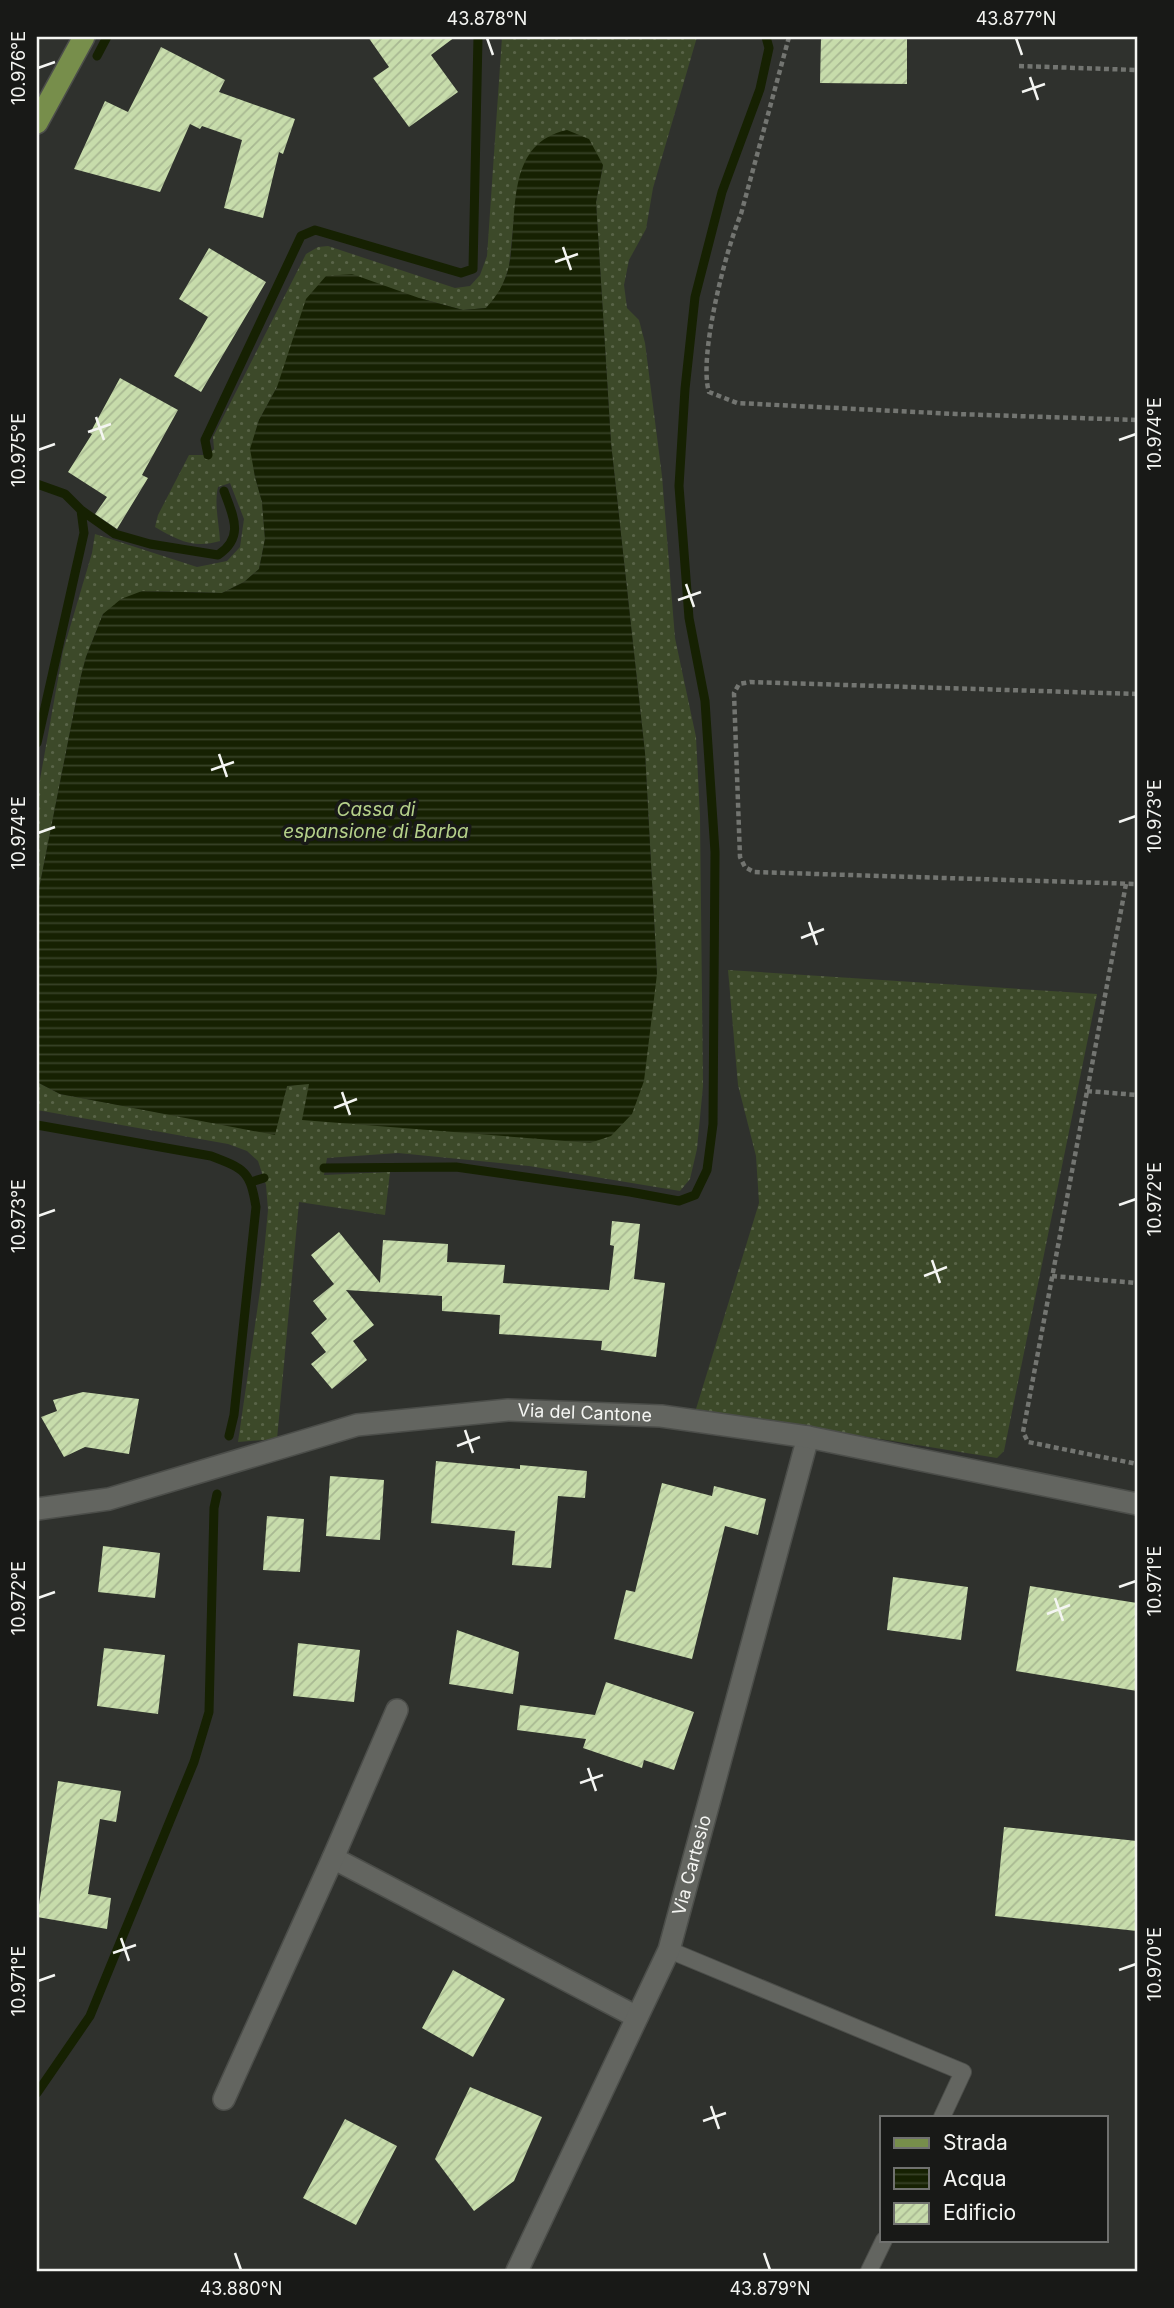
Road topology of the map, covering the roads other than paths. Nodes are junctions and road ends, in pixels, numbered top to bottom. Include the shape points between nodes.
1 (84, 37) edge
2 (37, 123) edge
3 (808, 1437) junction
4 (1137, 1504) edge
5 (37, 1509) edge
6 (397, 1710) dead end
7 (333, 1858) junction
8 (668, 1950) junction
9 (637, 2017) junction
10 (224, 2099) dead end
11 (942, 2116) edge
12 (883, 2242) edge
13 (517, 2271) edge
14 (869, 2271) edge

1 - 2 main road
3 - 4 street, Via del Cantone
3 - 5 street, Via del Cantone via 661,1416 508,1410 357,1425 109,1499
3 - 8 street, Via Cartesio
6 - 7 street
7 - 9 street
7 - 10 street
8 - 9 street, Via Cartesio
8 - 11 lane via 963,2072
9 - 13 street, Via Cartesio
12 - 14 lane

